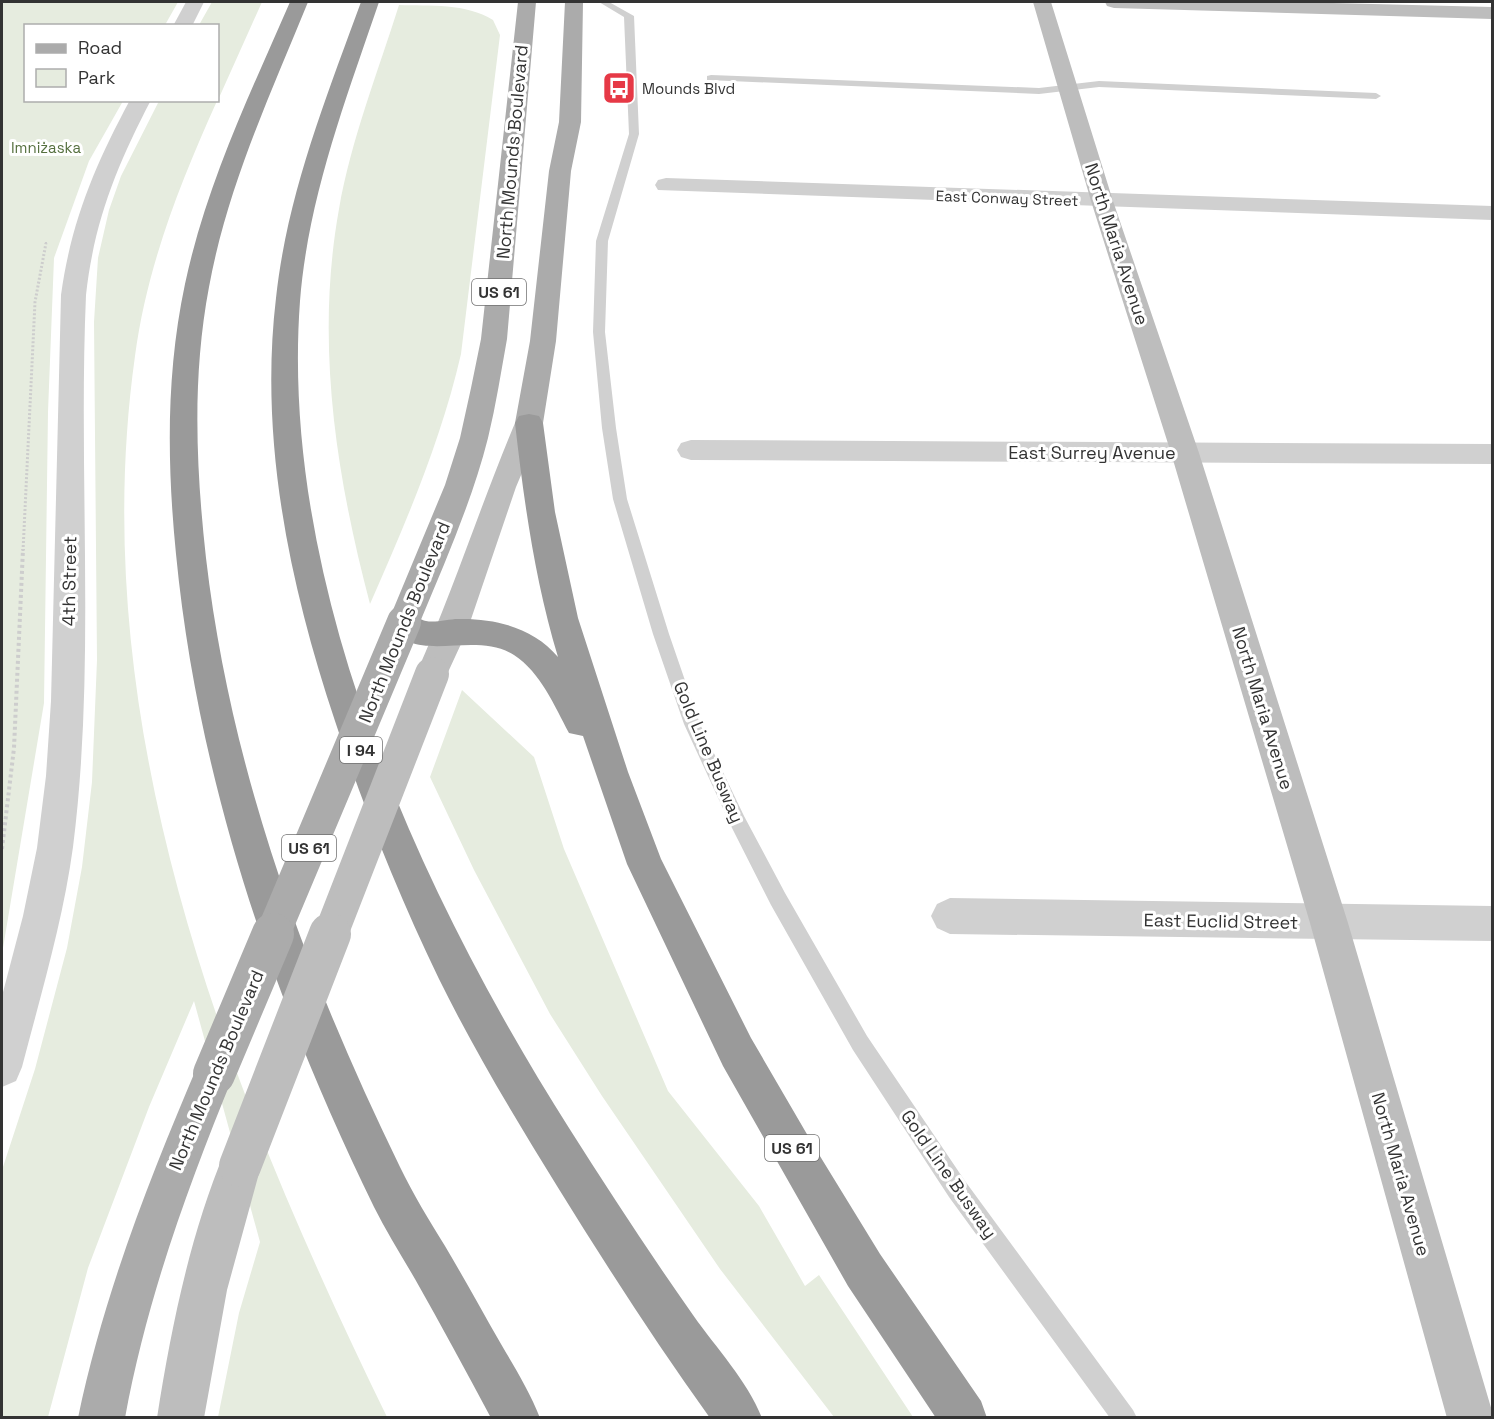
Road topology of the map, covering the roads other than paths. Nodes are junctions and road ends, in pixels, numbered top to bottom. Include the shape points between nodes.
1 (195, 2) edge
2 (299, 2) edge
3 (370, 2) edge
4 (527, 2) edge
5 (574, 2) edge
6 (603, 2) edge
7 (1042, 2) edge
8 (1114, 2) edge
9 (1241, 3) edge
10 (1492, 13) edge
11 (183, 24) edge
12 (711, 78) dead end
13 (1070, 87) junction
14 (1376, 96) dead end
15 (140, 102) edge
16 (666, 185) dead end
17 (1102, 201) junction
18 (1492, 213) edge
19 (529, 423) junction
20 (691, 450) dead end
21 (1185, 453) junction
22 (1492, 454) edge
23 (404, 622) junction
24 (451, 631) junction
25 (611, 772) junction
26 (950, 916) dead end
27 (1329, 923) junction
28 (1492, 924) edge
29 (2, 1067) edge
30 (101, 1418) edge
31 (180, 1418) edge
32 (517, 1418) edge
33 (739, 1418) edge
34 (964, 1418) edge
35 (1125, 1418) edge
36 (1471, 1418) edge

1 - 11 street
2 - 32 highway via 237,146 214,212 196,287 186,370 183,465 192,584 213,707 251,847 298,987 388,1189
3 - 33 highway, I 94 via 304,200 288,299 286,425 300,530 316,603 366,763 406,865 463,987 531,1107 621,1249
4 - 23 main road, North Mounds Boulevard / US 61 via 486,388 454,499
5 - 19 main road, US 61 via 570,122 560,171 543,341
6 - 35 lane, Gold Line Busway via 629,16 634,134 602,241 599,332 609,428 620,499 692,724 778,899 860,1043 957,1189
7 - 13 street, North Maria Avenue
8 - 9 street
9 - 10 street
12 - 13 lane via 1039,91
13 - 14 lane via 1099,84
13 - 17 street, North Maria Avenue
15 - 29 street, 4th Street via 99,184 87,217 75,276 63,777 46,894
16 - 17 street, East Conway Street
17 - 18 street, East Conway Street
17 - 21 street, North Maria Avenue
19 - 24 street
19 - 25 highway, US 61 via 540,512 562,618
20 - 21 street, East Surrey Avenue
21 - 22 street, East Surrey Avenue
21 - 27 street, North Maria Avenue
23 - 24 highway via 420,634
23 - 30 main road, North Mounds Boulevard / US 61, bridge via 145,1246
24 - 25 highway via 500,636 537,654
24 - 31 street, bridge via 240,1166 196,1324
25 - 34 highway, US 61 via 645,864 737,1052 864,1270
26 - 27 street, East Euclid Street
27 - 28 street, East Euclid Street
27 - 36 street, North Maria Avenue

